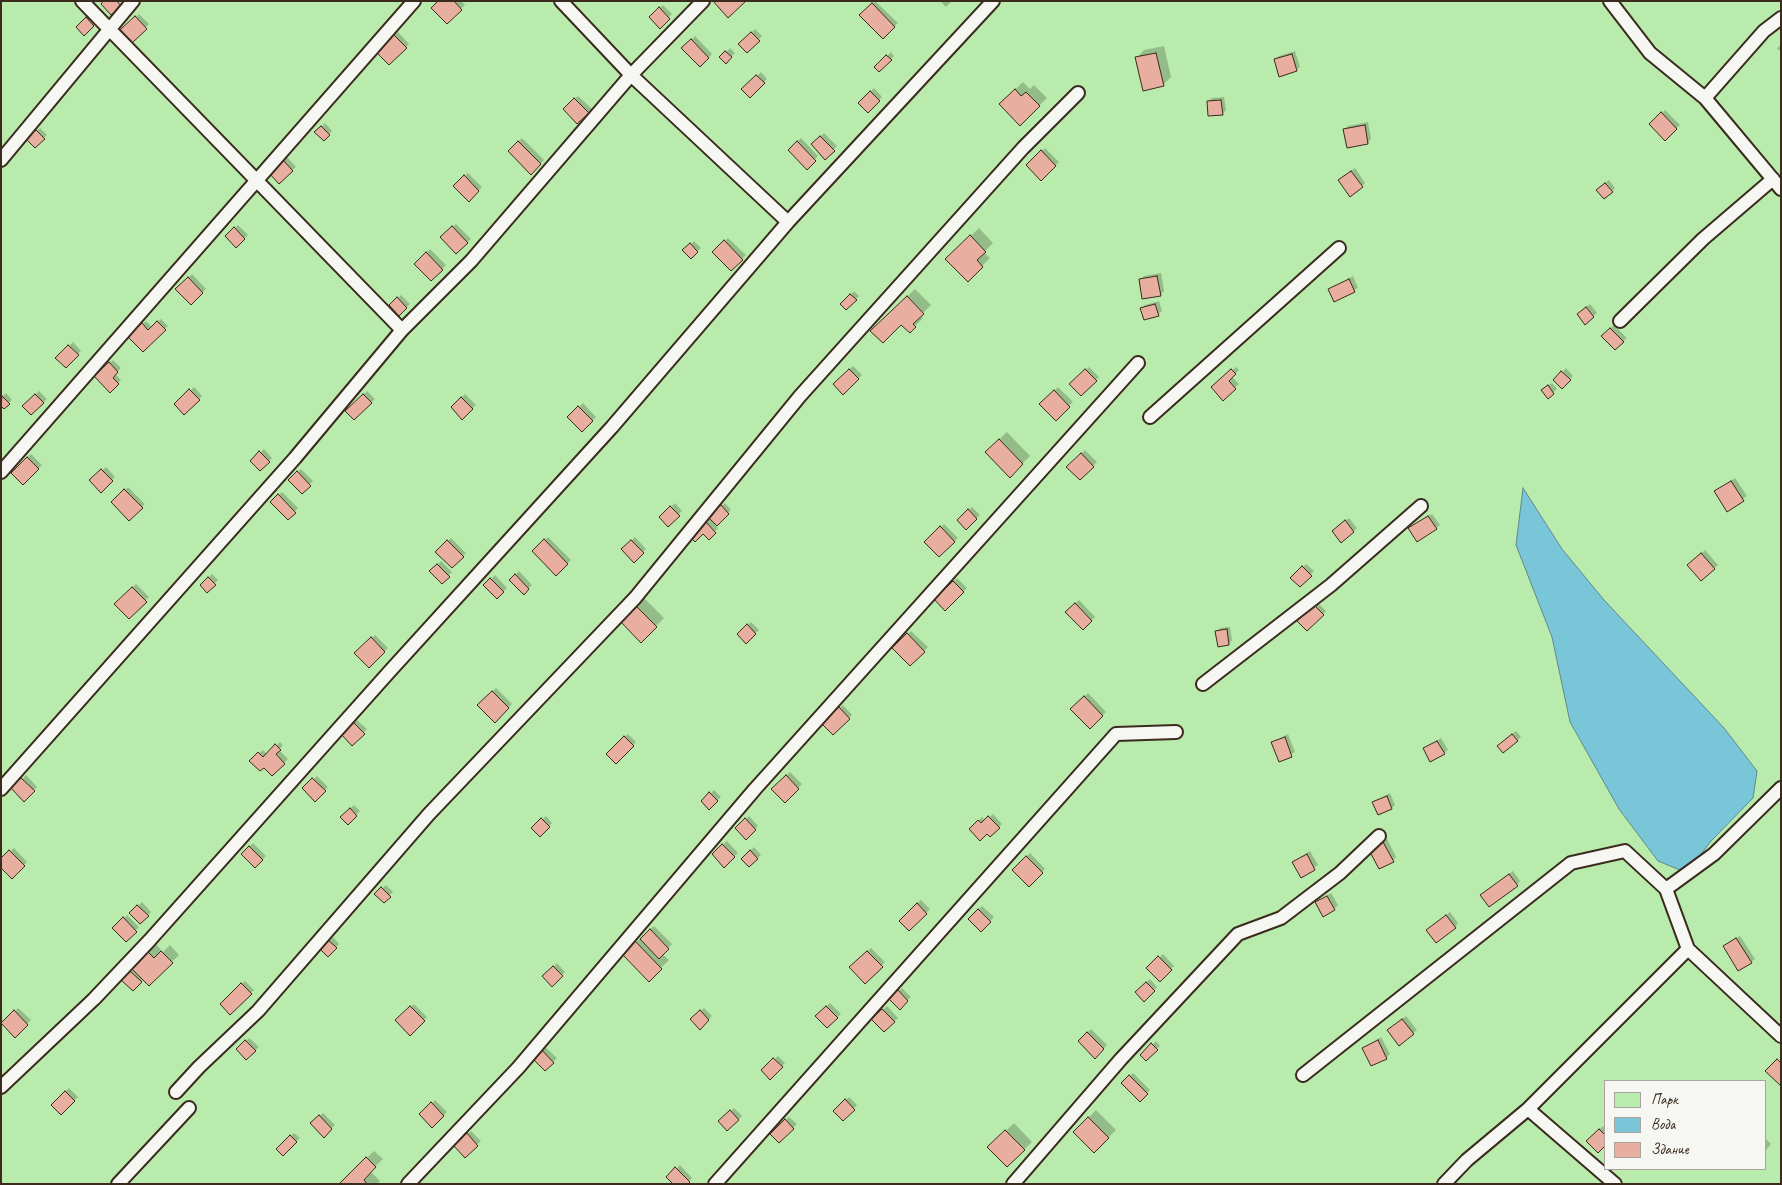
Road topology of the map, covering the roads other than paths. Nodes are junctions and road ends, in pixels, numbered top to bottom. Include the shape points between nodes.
1 (82, 1) edge
2 (133, 1) edge
3 (414, 1) edge
4 (561, 1) edge
5 (703, 1) edge
6 (993, 1) edge
7 (1610, 1) edge
8 (1781, 18) edge
9 (108, 29) junction
10 (631, 75) junction
11 (1078, 93) dead end
12 (1705, 98) junction
13 (1, 160) edge
14 (255, 180) junction
15 (1777, 184) edge
16 (788, 222) junction
17 (1339, 248) dead end
18 (1620, 321) dead end
19 (402, 330) junction
20 (1138, 363) dead end
21 (1150, 417) dead end
22 (1, 472) edge
23 (1421, 506) dead end
24 (1203, 684) dead end
25 (1176, 732) dead end
26 (1781, 788) edge
27 (1, 789) edge
28 (1379, 836) dead end
29 (1666, 889) junction
30 (1688, 949) junction
31 (1781, 1036) edge
32 (1303, 1075) dead end
33 (1, 1087) edge
34 (176, 1092) dead end
35 (189, 1108) dead end
36 (1528, 1109) junction
37 (118, 1184) edge
38 (408, 1184) edge
39 (715, 1184) edge
40 (1013, 1184) edge
41 (1444, 1184) edge
42 (1615, 1184) edge

1 - 9 lane
2 - 9 lane
3 - 14 lane
4 - 10 lane
5 - 10 lane
6 - 16 lane
7 - 12 lane via 1650,53
8 - 12 lane via 1764,32
9 - 13 lane
9 - 14 lane
10 - 16 lane
10 - 19 lane via 471,261
11 - 34 lane via 1023,148 800,396 635,598 430,814 258,1010
12 - 15 lane
14 - 19 lane
14 - 22 lane
15 - 18 lane via 1703,238
16 - 33 lane via 612,427 148,941 94,999
17 - 21 lane
19 - 27 lane via 295,458
20 - 38 lane via 755,789 518,1068
23 - 24 lane via 1331,585
25 - 39 lane via 1116,734
26 - 29 lane via 1714,854
28 - 40 lane via 1340,874 1281,918 1238,934 1121,1059
29 - 30 lane
29 - 32 lane via 1625,851 1571,863
30 - 31 lane
30 - 36 lane
35 - 37 lane
36 - 41 lane via 1466,1160
36 - 42 lane

